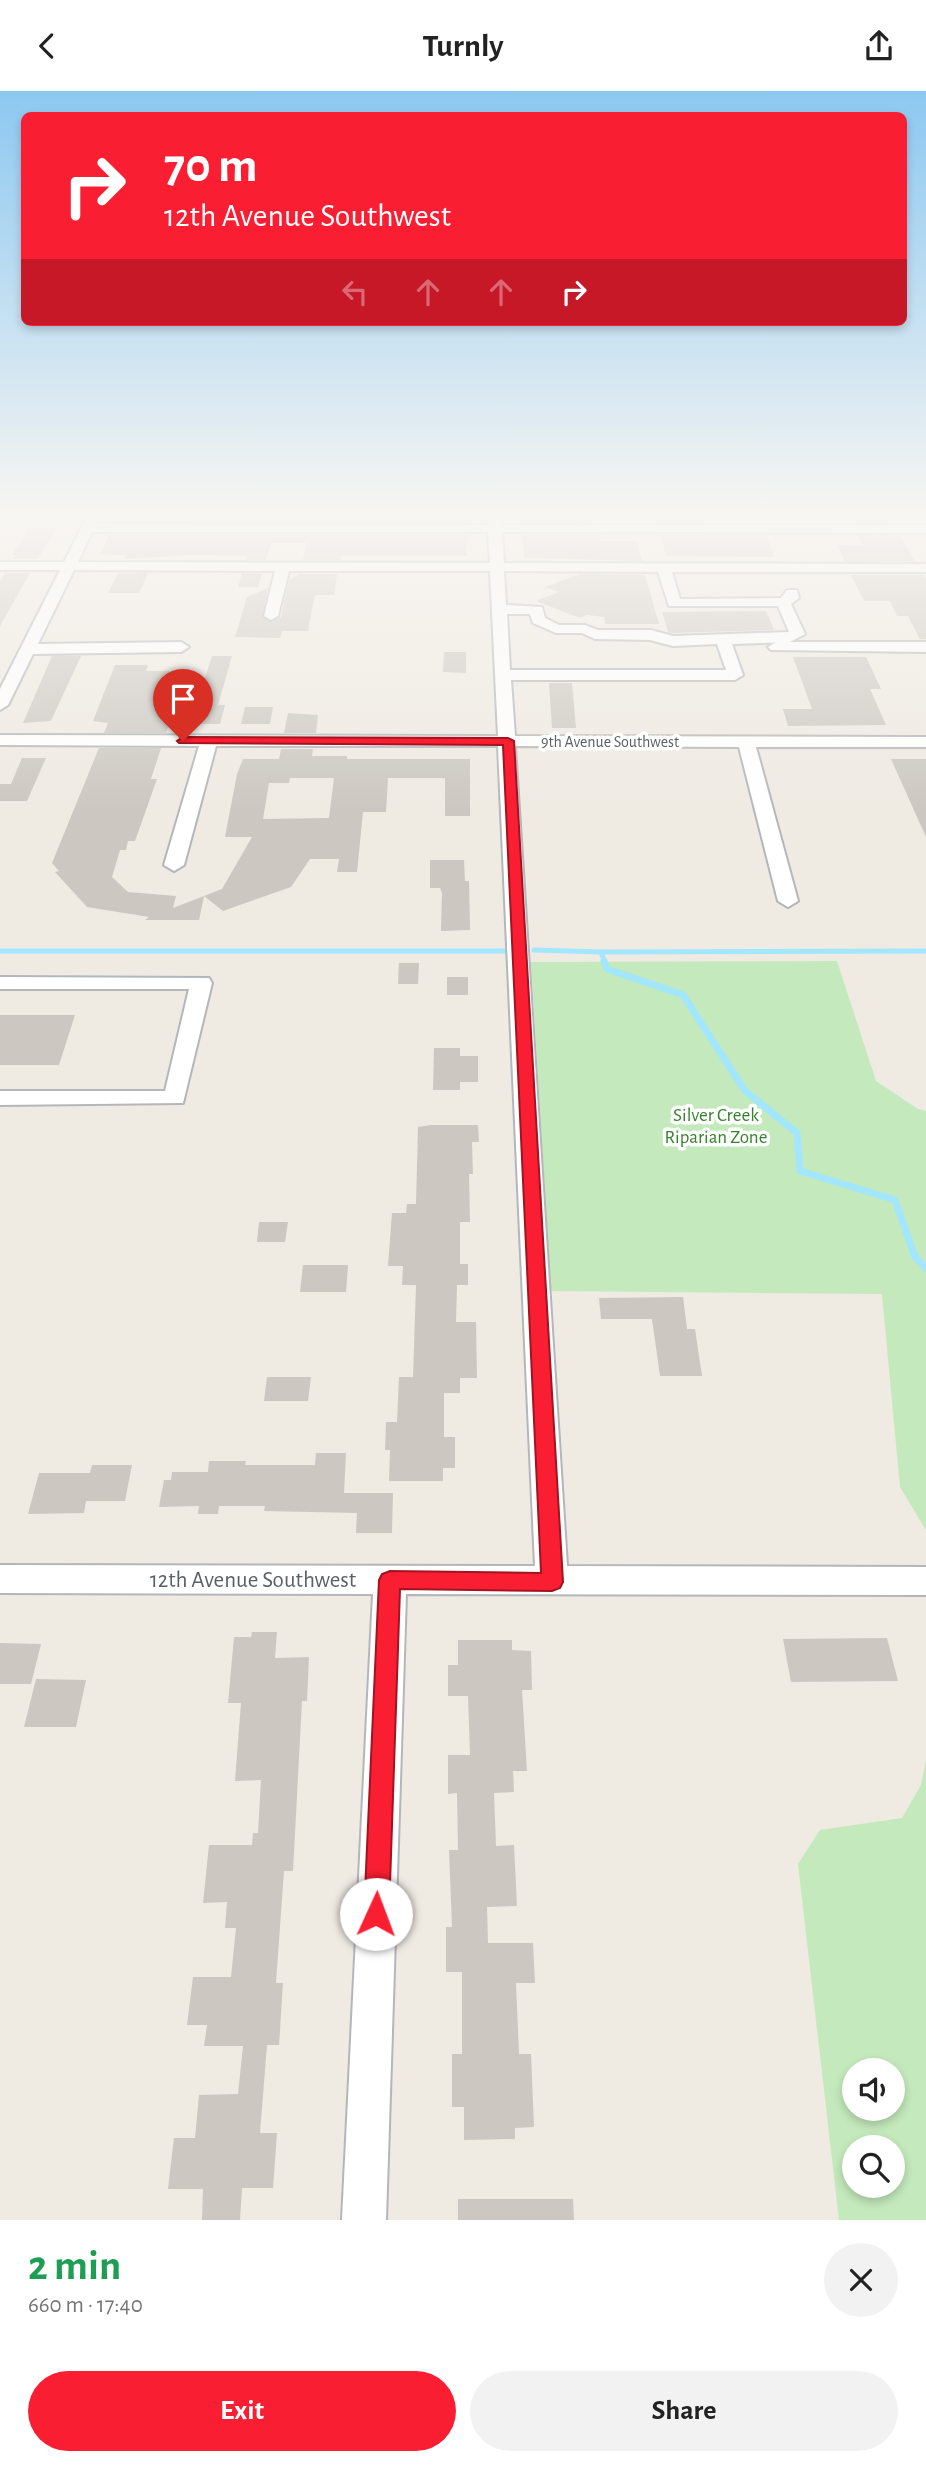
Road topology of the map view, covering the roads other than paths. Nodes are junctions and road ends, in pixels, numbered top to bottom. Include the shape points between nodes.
1 (46, 612) edge
2 (272, 612) edge
3 (500, 612) edge
4 (537, 612) edge
5 (788, 612) edge
6 (271, 616) dead end
7 (724, 641) junction
8 (181, 647) dead end
9 (766, 647) dead end
10 (926, 647) edge
11 (27, 649) junction
12 (504, 674) junction
13 (0, 705) edge
14 (0, 740) edge
15 (209, 741) junction
16 (508, 741) junction
17 (746, 742) junction
18 (926, 742) edge
19 (174, 865) dead end
20 (788, 901) dead end
21 (0, 983) edge
22 (0, 1098) edge
23 (0, 1579) edge
24 (390, 1580) junction
25 (926, 1581) edge
26 (552, 1582) junction
27 (364, 2220) edge

1 - 11 street
2 - 6 street
3 - 12 street
4 - 7 street via 538,621 556,629 651,635 673,641
5 - 7 street via 797,634
7 - 12 street via 735,675
8 - 11 street
9 - 10 street
11 - 13 street
12 - 16 street
14 - 15 street, 9th Avenue Southwest
15 - 16 street, 9th Avenue Southwest
15 - 19 street
16 - 17 street, 9th Avenue Southwest
16 - 26 street
17 - 18 street, 9th Avenue Southwest
17 - 20 street
21 - 22 street via 201,983 175,1098
23 - 24 street, 12th Avenue Southwest
24 - 26 street, 12th Avenue Southwest
24 - 27 street
25 - 26 street, 12th Avenue Southwest

